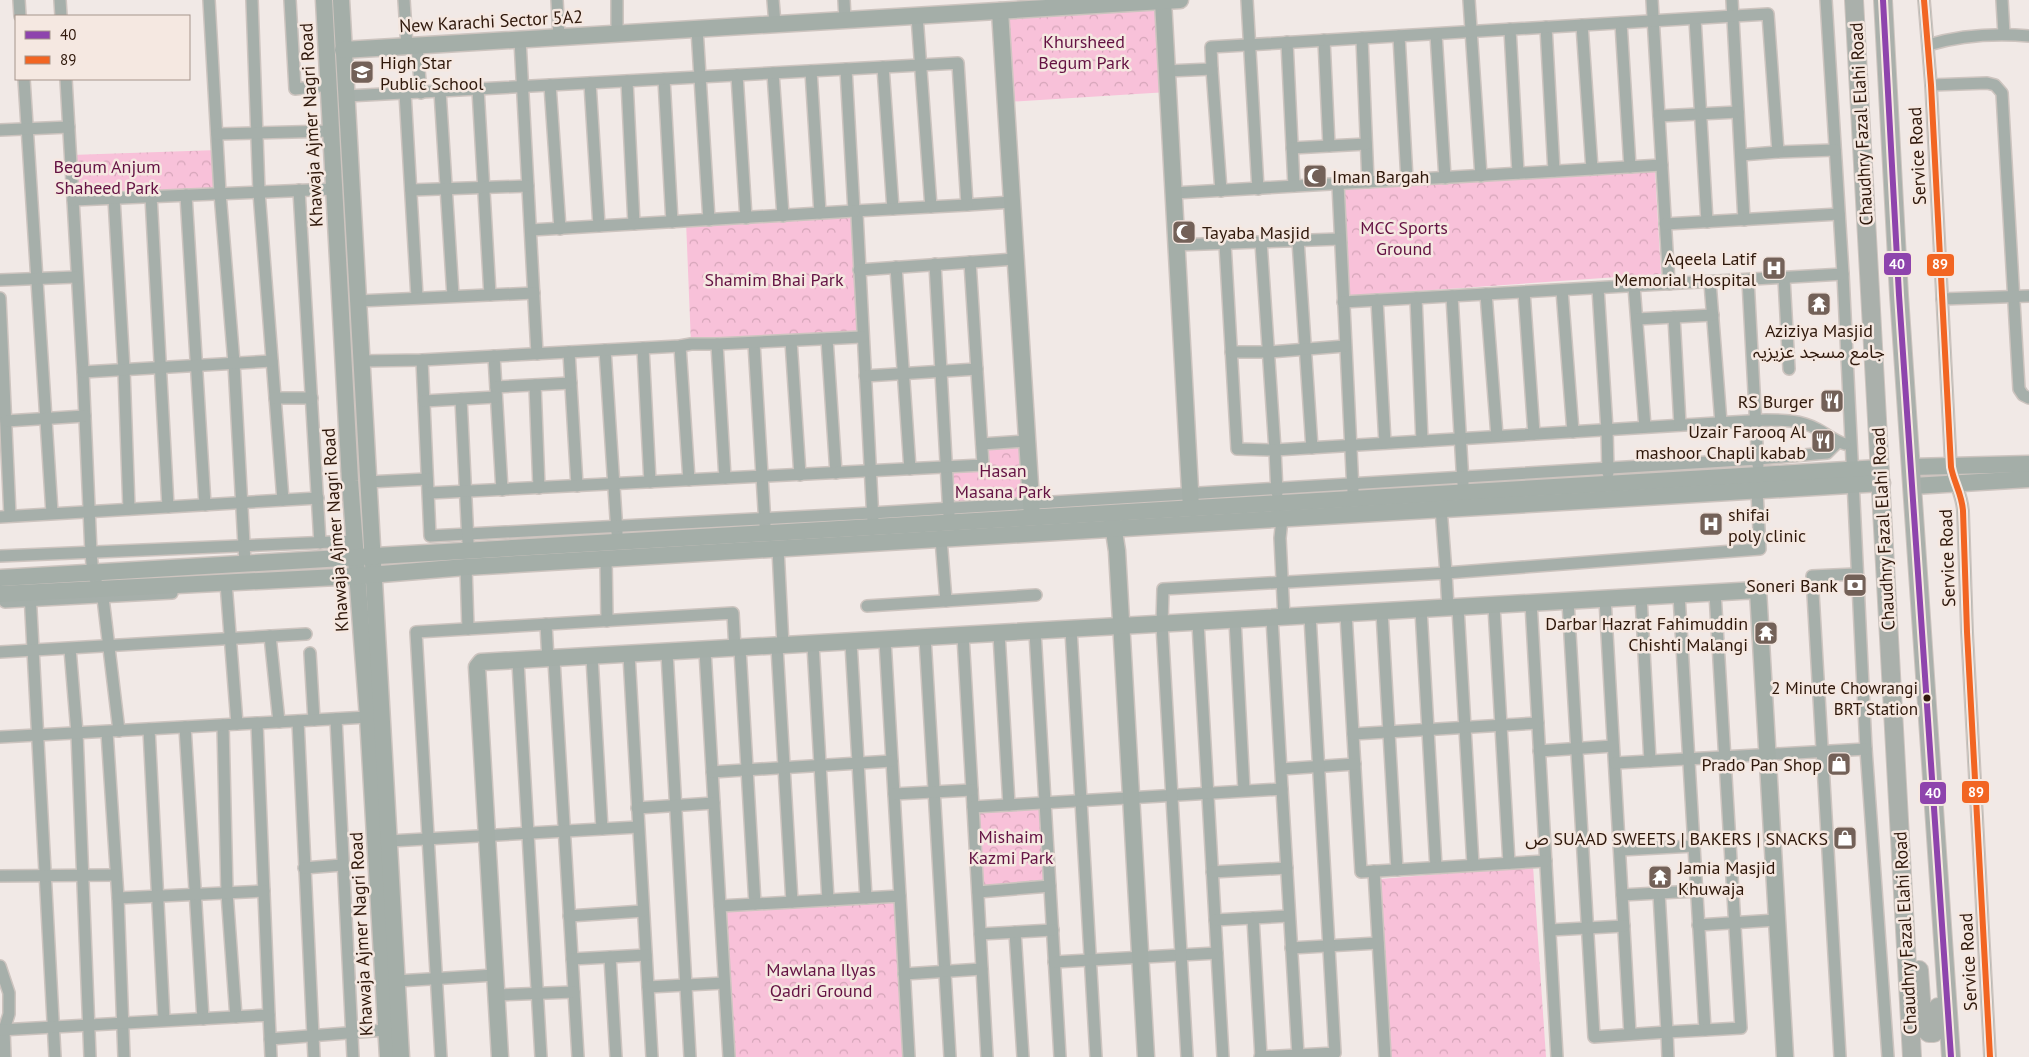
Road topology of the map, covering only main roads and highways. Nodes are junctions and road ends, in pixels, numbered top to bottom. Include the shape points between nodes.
1 (324, 0) edge
2 (340, 0) edge
3 (1180, 0) edge
4 (1854, 0) edge
5 (1883, 0) edge
6 (1136, 1) edge
7 (1163, 1) junction
8 (1081, 2) edge
9 (1031, 4) edge
10 (1000, 11) junction
11 (343, 50) junction
12 (350, 150) junction
13 (332, 151) junction
14 (1870, 293) junction
15 (1900, 295) junction
16 (2029, 464) edge
17 (1912, 467) junction
18 (1758, 475) junction
19 (1881, 475) junction
20 (1952, 475) junction
21 (2029, 478) edge
22 (1913, 486) junction
23 (1190, 501) junction
24 (1278, 503) junction
25 (1031, 510) junction
26 (1113, 520) junction
27 (361, 551) junction
28 (0, 578) edge
29 (363, 578) junction
30 (0, 594) edge
31 (1121, 627) junction
32 (1898, 811) junction
33 (1936, 822) junction
34 (388, 1057) edge
35 (401, 1057) edge
36 (500, 1057) edge
37 (1146, 1057) edge
38 (1785, 1057) edge
39 (1912, 1057) edge
40 (1951, 1057) edge

1 - 13 main road, Khawaja Ajmer Nagri Road
2 - 11 main road, Khawaja Ajmer Nagri Road
3 - 7 main road, New Karachi Sector 5A2
4 - 14 main road, Chaudhry Fazal Elahi Road
5 - 15 main road, Chaudhry Fazal Elahi Road
6 - 7 main road, New Karachi Sector 5A2
6 - 8 main road, New Karachi Sector 5A2
7 - 23 main road
8 - 9 main road, New Karachi Sector 5A2
9 - 10 main road, New Karachi Sector 5A2
10 - 11 main road, New Karachi Sector 5A2
10 - 25 main road
11 - 12 main road, Khawaja Ajmer Nagri Road
12 - 13 main road
12 - 27 main road, Khawaja Ajmer Nagri Road via 368,482
13 - 27 main road, Khawaja Ajmer Nagri Road via 350,481
14 - 15 main road via 1876,260 1870,153 1879,146 1886,156 1892,261
14 - 19 main road, Chaudhry Fazal Elahi Road
15 - 17 main road, Chaudhry Fazal Elahi Road
16 - 20 main road
17 - 20 main road
17 - 22 main road, Chaudhry Fazal Elahi Road
18 - 19 main road
18 - 24 main road via 1608,476 1353,490
18 - 24 main road via 1441,508
19 - 32 main road, Chaudhry Fazal Elahi Road
20 - 21 main road
20 - 22 main road
22 - 33 main road, Chaudhry Fazal Elahi Road
23 - 24 main road
23 - 26 main road
24 - 26 main road
25 - 26 main road
25 - 27 main road
26 - 29 main road via 941,538 466,567
26 - 31 main road
27 - 28 main road via 245,563
27 - 29 main road, Khawaja Ajmer Nagri Road
29 - 30 main road via 101,594 30,597
29 - 34 main road, Khawaja Ajmer Nagri Road
29 - 35 main road, Khawaja Ajmer Nagri Road via 390,841
31 - 36 main road via 481,662 477,667
31 - 37 main road
31 - 38 main road via 1758,590
32 - 33 main road via 1912,870 1923,1028 1932,1033 1939,1026 1931,862
32 - 39 main road, Chaudhry Fazal Elahi Road
33 - 40 main road, Chaudhry Fazal Elahi Road

